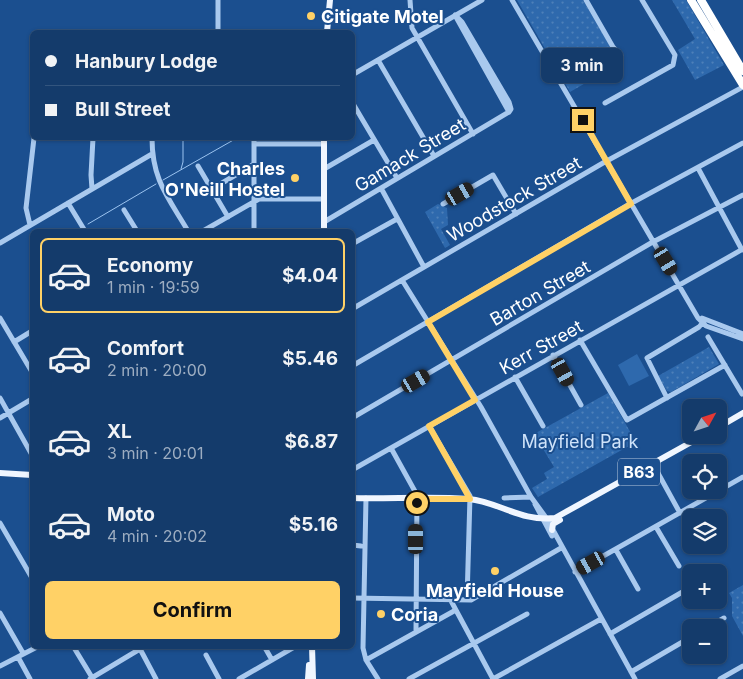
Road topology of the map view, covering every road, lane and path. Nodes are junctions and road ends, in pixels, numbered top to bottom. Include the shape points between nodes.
1 (218, 0) edge
2 (330, 0) edge
3 (410, 0) edge
4 (482, 0) edge
5 (512, 0) edge
6 (586, 0) edge
7 (642, 0) edge
8 (691, 0) edge
9 (701, 0) edge
10 (455, 15) junction
11 (218, 30) edge
12 (327, 30) edge
13 (418, 37) junction
14 (621, 56) dead end
15 (378, 60) junction
16 (743, 72) edge
17 (355, 73) edge
18 (743, 86) edge
19 (605, 103) dead end
20 (355, 107) edge
21 (473, 134) junction
22 (34, 140) edge
23 (93, 140) edge
24 (152, 140) edge
25 (254, 140) edge
26 (374, 140) junction
27 (324, 141) edge
28 (743, 143) edge
29 (254, 144) junction
30 (152, 154) junction
31 (434, 156) junction
32 (606, 162) junction
33 (254, 164) junction
34 (198, 166) dead end
35 (698, 168) junction
36 (324, 169) junction
37 (397, 178) junction
38 (381, 188) junction
39 (92, 189) junction
40 (212, 189) junction
41 (743, 195) edge
42 (324, 199) junction
43 (254, 201) junction
44 (68, 203) junction
45 (443, 204) dead end
46 (631, 204) junction
47 (719, 208) junction
48 (124, 210) dead end
49 (516, 214) junction
50 (228, 217) junction
51 (397, 218) junction
52 (324, 222) junction
53 (30, 225) junction
54 (84, 229) edge
55 (136, 229) edge
56 (187, 229) edge
57 (207, 229) edge
58 (254, 229) edge
59 (324, 229) edge
60 (355, 242) edge
61 (655, 242) junction
62 (0, 243) edge
63 (743, 249) edge
64 (424, 267) junction
65 (402, 280) junction
66 (680, 285) junction
67 (355, 307) edge
68 (0, 318) edge
69 (428, 322) junction
70 (703, 322) junction
71 (30, 332) edge
72 (743, 334) edge
73 (708, 337) dead end
74 (743, 339) edge
75 (580, 340) junction
76 (14, 342) junction
77 (553, 355) junction
78 (450, 361) junction
79 (355, 364) edge
80 (725, 365) junction
81 (30, 369) edge
82 (515, 377) junction
83 (742, 394) edge
84 (0, 398) edge
85 (667, 398) junction
86 (30, 400) edge
87 (475, 400) junction
88 (582, 405) dead end
89 (9, 413) junction
90 (743, 413) edge
91 (355, 416) edge
92 (0, 418) edge
93 (728, 422) edge
94 (429, 426) junction
95 (542, 426) dead end
96 (688, 444) edge
97 (391, 448) junction
98 (30, 451) edge
99 (653, 464) junction
100 (355, 468) edge
101 (0, 473) edge
102 (30, 475) edge
103 (743, 478) edge
104 (531, 497) junction
105 (355, 498) edge
106 (366, 498) junction
107 (504, 498) dead end
108 (417, 499) junction
109 (470, 499) junction
110 (573, 510) junction
111 (680, 513) junction
112 (543, 517) junction
113 (0, 523) edge
114 (656, 527) junction
115 (552, 530) junction
116 (355, 545) edge
117 (360, 546) dead end
118 (561, 548) junction
119 (616, 550) junction
120 (678, 566) dead end
121 (575, 572) junction
122 (30, 575) edge
123 (638, 589) dead end
124 (682, 592) edge
125 (355, 598) edge
126 (365, 598) junction
127 (416, 599) junction
128 (450, 599) junction
129 (467, 600) junction
130 (454, 611) junction
131 (0, 613) edge
132 (527, 614) dead end
133 (601, 619) junction
134 (416, 631) junction
135 (610, 634) junction
136 (682, 642) edge
137 (473, 644) junction
138 (33, 649) edge
139 (75, 649) edge
140 (138, 649) edge
141 (142, 649) edge
142 (266, 649) edge
143 (291, 649) edge
144 (311, 649) edge
145 (311, 649) edge
146 (20, 655) junction
147 (206, 655) dead end
148 (272, 660) junction
149 (366, 660) junction
150 (0, 666) edge
151 (743, 666) edge
152 (631, 672) junction
153 (30, 679) edge
154 (92, 679) edge
155 (156, 679) edge
156 (219, 679) edge
157 (239, 679) edge
158 (308, 679) edge
159 (313, 679) edge
160 (378, 679) edge
161 (409, 679) edge
162 (493, 679) edge
163 (635, 679) edge
164 (720, 679) edge

1 - 11 street
2 - 12 main road
3 - 13 street via 411,23
4 - 10 street
5 - 32 street
6 - 14 street
7 - 19 street via 676,60 673,65
8 - 18 highway
9 - 16 highway
10 - 13 street
10 - 21 street, Gamack Street via 509,112
13 - 15 street
13 - 21 street
15 - 17 street
15 - 31 street
18 - 32 street, Woodstock Street
20 - 26 street
21 - 31 street, Gamack Street
22 - 53 street via 26,208
23 - 39 street
24 - 30 street
25 - 29 street
26 - 36 street
26 - 37 street
27 - 29 street
27 - 36 main road
28 - 35 street
29 - 33 street
30 - 39 street
30 - 56 street via 156,177
31 - 37 street, Gamack Street
32 - 46 street
32 - 49 street, Woodstock Street
33 - 40 street
33 - 43 street
34 - 40 street
35 - 46 street
35 - 47 street
36 - 42 main road
37 - 38 street, Gamack Street
38 - 51 street
38 - 52 street, Gamack Street
39 - 44 street
40 - 50 street
41 - 47 street, Barton Street
42 - 43 street
42 - 52 main road
43 - 50 street
43 - 58 street
44 - 53 street
44 - 54 street
45 - 49 street via 493,175
46 - 61 street
46 - 69 street
47 - 61 street, Barton Street
47 - 63 street
48 - 55 street
49 - 64 street, Woodstock Street
50 - 57 street
51 - 60 street
51 - 64 street
52 - 59 main road
53 - 62 street
61 - 66 street
61 - 78 street, Barton Street
63 - 66 street, Kerr Street
64 - 65 street, Woodstock Street
65 - 67 street, Woodstock Street
65 - 69 street
66 - 70 street
66 - 75 street, Kerr Street
68 - 76 street
69 - 78 street
69 - 79 street
70 - 72 street
70 - 74 street
70 - 85 street via 648,356 647,362
71 - 76 street
73 - 80 street
75 - 77 street, Kerr Street
75 - 85 street via 627,420
76 - 81 street
77 - 82 street, Kerr Street
77 - 88 street
78 - 87 street
78 - 91 street, Barton Street
80 - 83 street
80 - 85 street
82 - 87 street, Kerr Street
82 - 95 street
84 - 89 street
86 - 89 street
87 - 94 street, Kerr Street
87 - 104 street
89 - 92 street
89 - 98 street
90 - 93 main road
94 - 97 street, Kerr Street
94 - 109 street
96 - 99 main road, B63
97 - 100 street, Kerr Street
97 - 108 street via 416,491
99 - 110 main road, B63
99 - 111 street
101 - 102 main road
103 - 111 street
104 - 107 street
104 - 112 street
105 - 106 main road, B63
106 - 108 main road, B63
106 - 126 street
108 - 109 main road, B63
108 - 127 street
109 - 112 main road, B63 via 515,514
109 - 129 street
110 - 112 main road, B63 via 555,518
110 - 115 main road, B63 via 553,524
111 - 114 street
112 - 115 street
112 - 118 street
113 - 122 street
114 - 119 street
114 - 120 street
115 - 118 street
116 - 117 street
118 - 121 street
118 - 129 street via 474,599
119 - 121 street
119 - 123 street
121 - 133 street
124 - 135 street
125 - 126 street
126 - 127 street
126 - 149 street via 363,648
127 - 128 street
127 - 134 street
128 - 129 street
128 - 130 street
130 - 134 street
130 - 137 street
131 - 146 street
132 - 137 street
133 - 135 street
133 - 162 street
134 - 149 street
135 - 152 street
136 - 152 street
137 - 161 street
137 - 162 street
138 - 146 street
139 - 154 street
140 - 154 street
141 - 155 street
142 - 148 street
143 - 148 street
144 - 158 main road
145 - 159 main road
146 - 150 street
146 - 153 street
147 - 156 street
148 - 157 street
149 - 160 street
151 - 164 street
152 - 163 street

